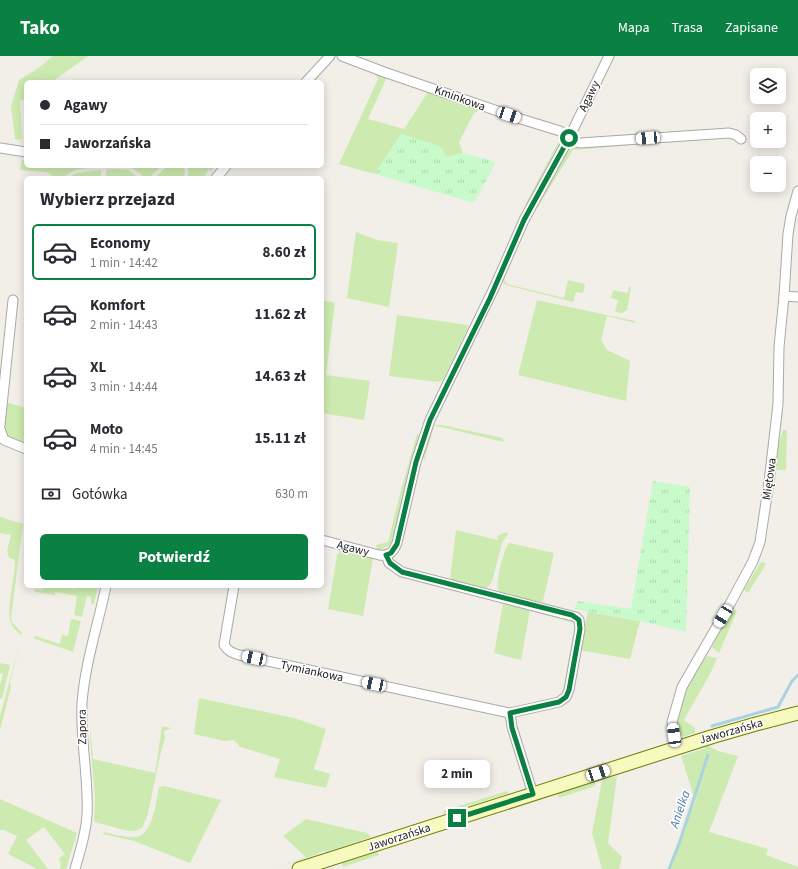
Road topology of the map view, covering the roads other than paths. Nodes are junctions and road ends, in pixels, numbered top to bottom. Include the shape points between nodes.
1 (330, 56) edge
2 (342, 56) edge
3 (609, 56) edge
4 (308, 80) edge
5 (569, 138) junction
6 (741, 139) dead end
7 (0, 148) edge
8 (24, 152) edge
9 (224, 168) edge
10 (218, 176) edge
11 (798, 191) edge
12 (784, 296) junction
13 (798, 297) edge
14 (13, 300) dead end
15 (0, 424) edge
16 (0, 429) edge
17 (24, 448) edge
18 (324, 541) edge
19 (386, 555) junction
20 (106, 588) edge
21 (234, 588) edge
22 (510, 713) junction
23 (798, 714) edge
24 (677, 748) junction
25 (533, 794) junction
26 (75, 869) edge
27 (299, 869) edge

1 - 4 street
2 - 5 street, Kminkowa via 521,119 560,130
3 - 5 street, Agawy
5 - 6 street, Kminkowa via 587,143 729,133
5 - 19 street, Agawy via 524,220 487,304 430,420 416,462 397,544 391,553
7 - 8 street
9 - 10 street
11 - 12 street, Miętowa via 789,224
12 - 13 street
12 - 24 street, Miętowa via 777,411 760,542 754,561 682,687 672,722
14 - 15 street
16 - 17 street via 4,440
18 - 19 street, Agawy
19 - 22 street, Tymiankowa via 390,563 402,572 568,614 579,620 580,634 566,697 559,702
20 - 26 street, Zapora via 84,688 82,732 87,818
21 - 22 street, Tymiankowa via 224,640 226,649 231,652
22 - 25 street via 512,728
23 - 24 street, Jaworzańska
24 - 25 street, Jaworzańska
25 - 27 street, Jaworzańska

